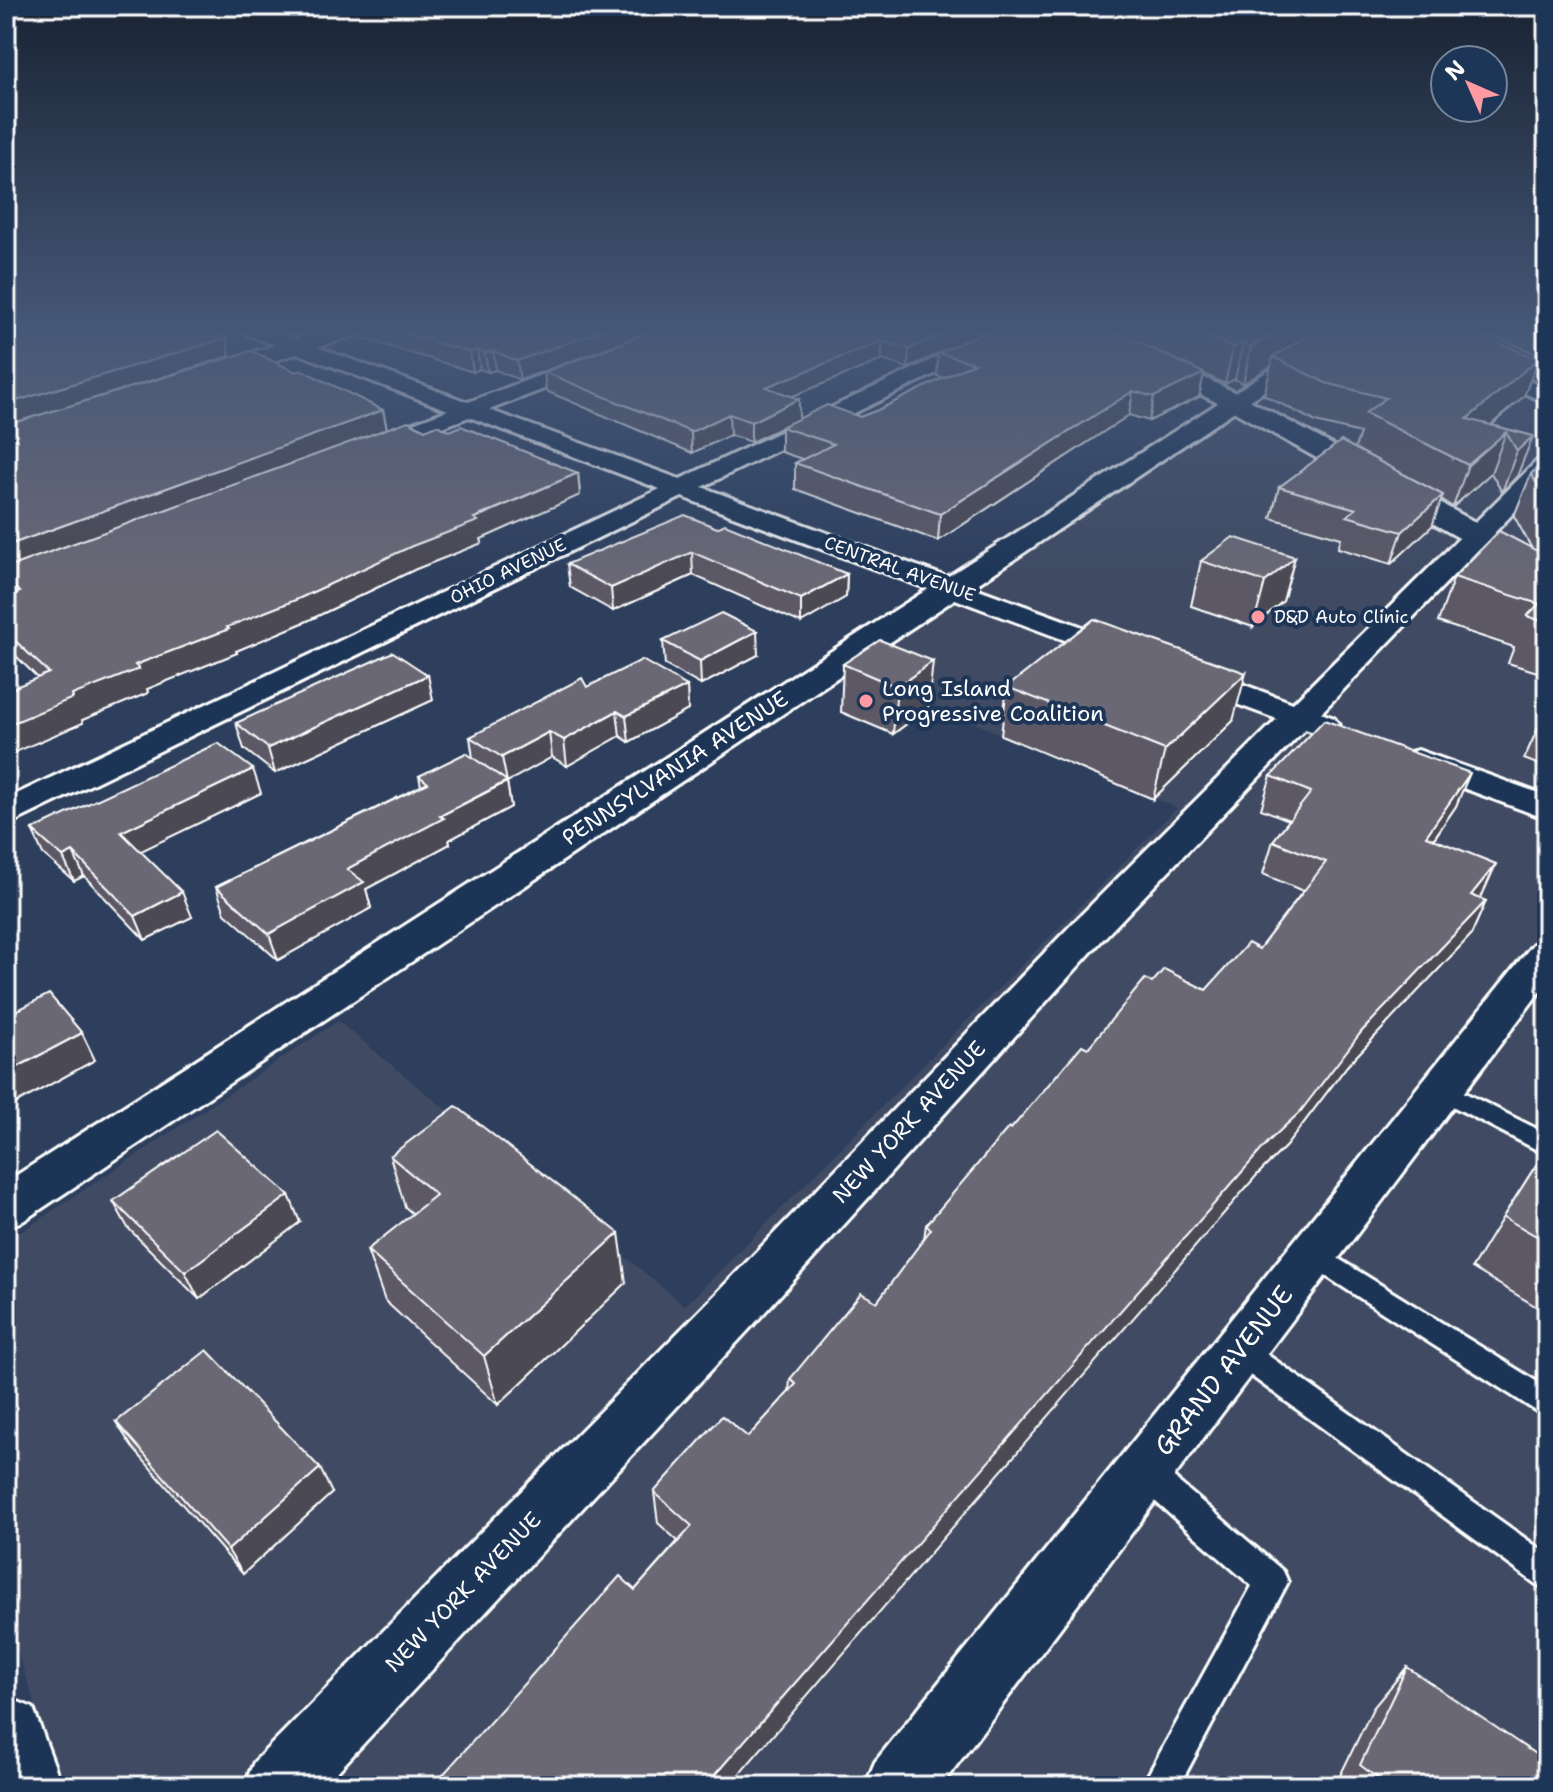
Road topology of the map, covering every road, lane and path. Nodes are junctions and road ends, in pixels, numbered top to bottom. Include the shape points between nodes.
1 (459, 414) edge
2 (479, 414) edge
3 (836, 414) edge
4 (1214, 414) edge
5 (1256, 414) edge
6 (350, 455) edge
7 (1547, 464) edge
8 (681, 488) junction
9 (1476, 535) junction
10 (1547, 574) edge
11 (951, 588) junction
12 (1147, 660) edge
13 (1175, 670) edge
14 (1321, 724) junction
15 (1395, 752) edge
16 (1547, 808) edge
17 (6, 812) edge
18 (1547, 954) edge
19 (1441, 1090) junction
20 (1547, 1145) edge
21 (6, 1207) edge
22 (1313, 1254) junction
23 (1238, 1350) junction
24 (1547, 1404) edge
25 (1144, 1472) junction
26 (1547, 1573) edge
27 (6, 1735) edge
28 (23, 1786) edge
29 (278, 1786) edge
30 (899, 1786) edge
31 (1160, 1786) edge

1 - 6 street
2 - 8 street, CENTRAL AVENUE
3 - 8 street, OHIO AVENUE
4 - 11 street, PENNSYLVANIA AVENUE
5 - 9 main road
7 - 9 street, NEW YORK AVENUE
8 - 11 street, CENTRAL AVENUE
8 - 17 street, OHIO AVENUE
9 - 10 main road
9 - 14 street, NEW YORK AVENUE
11 - 12 street, CENTRAL AVENUE
11 - 21 street, PENNSYLVANIA AVENUE
13 - 14 street
14 - 29 street, NEW YORK AVENUE via 1089,930
15 - 16 street
18 - 19 street, GRAND AVENUE
19 - 20 lane
19 - 22 street, GRAND AVENUE
22 - 23 street, GRAND AVENUE
22 - 24 lane
23 - 25 street, GRAND AVENUE
23 - 26 lane
25 - 30 street, GRAND AVENUE
25 - 31 lane via 1272,1582
27 - 28 main road

